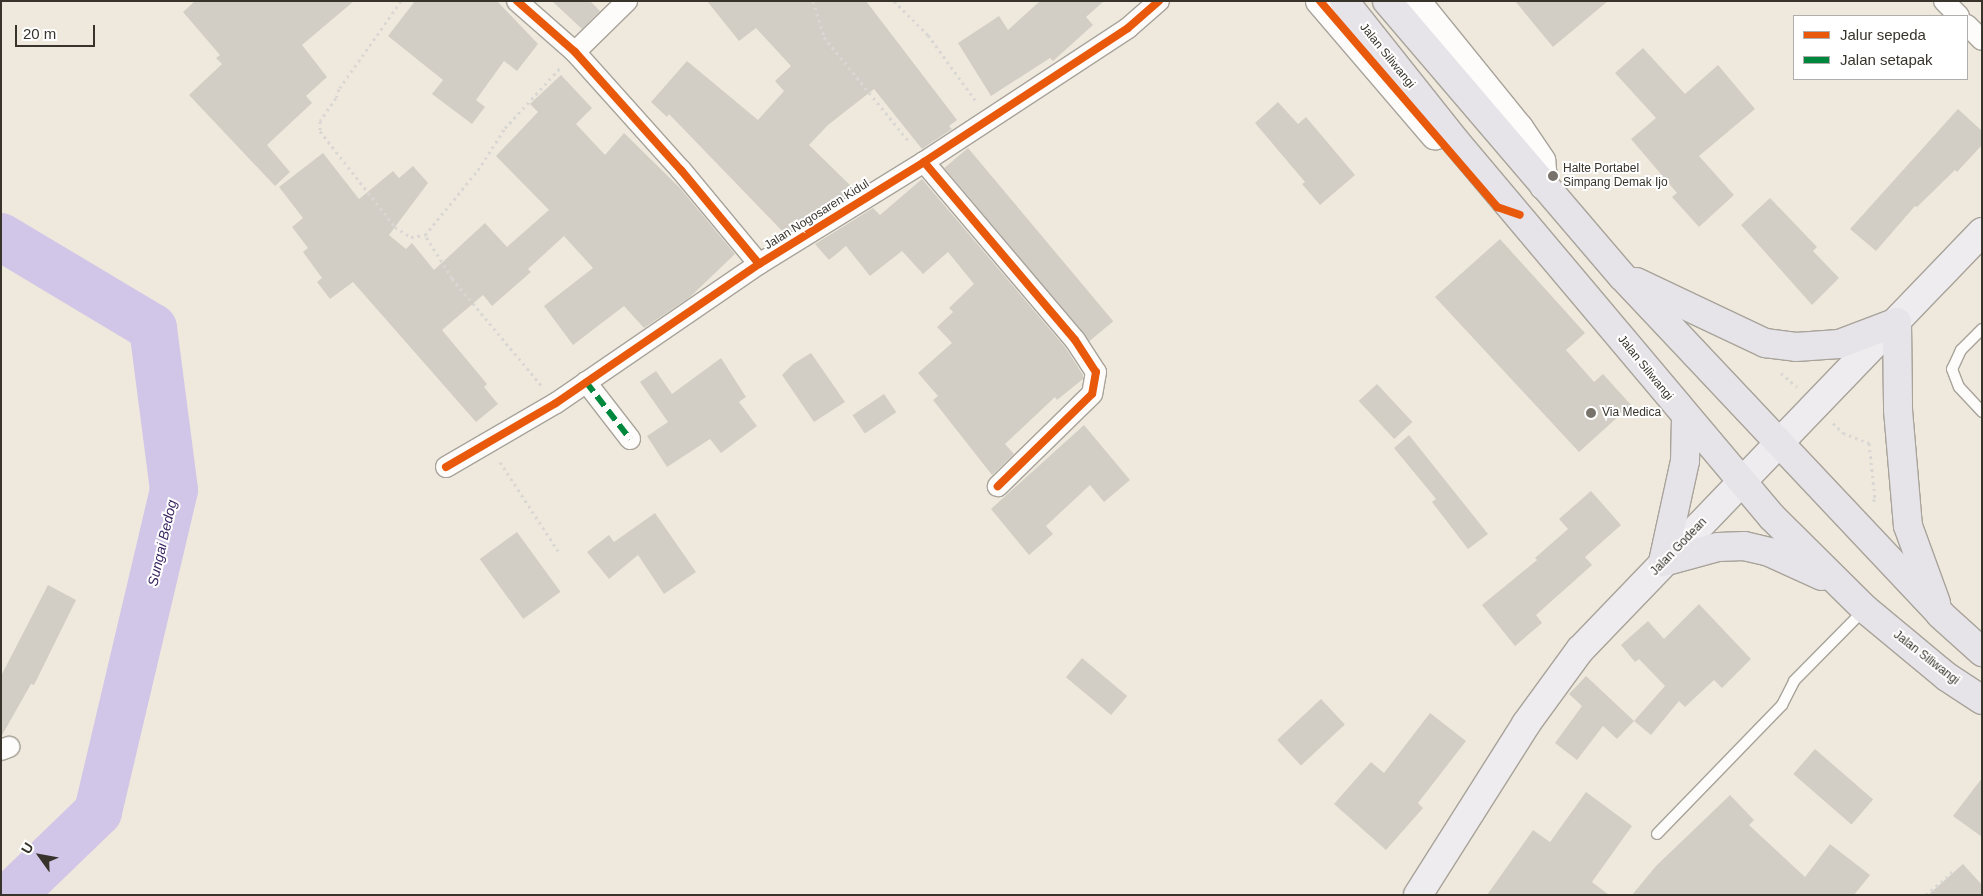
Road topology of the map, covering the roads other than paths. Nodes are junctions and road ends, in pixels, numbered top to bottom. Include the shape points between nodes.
1 (517, 1) edge
2 (627, 1) edge
3 (1159, 1) edge
4 (1320, 1) edge
5 (1344, 1) edge
6 (1387, 1) edge
7 (1416, 1) edge
8 (1944, 1) edge
9 (1958, 15) edge
10 (1968, 25) edge
11 (1982, 40) edge
12 (575, 52) junction
13 (924, 162) junction
14 (1544, 186) junction
15 (1520, 214) junction
16 (1982, 232) edge
17 (759, 264) junction
18 (1622, 276) junction
19 (1898, 322) junction
20 (1982, 329) edge
21 (586, 382) junction
22 (1982, 412) edge
23 (1686, 418) junction
24 (630, 439) dead end
25 (1779, 442) junction
26 (446, 467) dead end
27 (1741, 483) junction
28 (998, 486) dead end
29 (1663, 562) junction
30 (1839, 584) junction
31 (1865, 609) junction
32 (1940, 614) junction
33 (1982, 652) edge
34 (1979, 702) edge
35 (1657, 834) dead end
36 (1418, 895) edge

1 - 12 street, Jalan Nogosaren Kidul
2 - 12 street
3 - 13 street, Jalan Nogosaren Kidul via 1128,28
4 - 15 street via 1497,207
5 - 15 highway, Jalan Siliwangi via 1457,143
6 - 14 highway
7 - 14 street via 1519,128 1541,161
8 - 9 street
10 - 11 street
12 - 17 street, Jalan Nogosaren Kidul via 681,170
13 - 17 street, Jalan Nogosaren Kidul
13 - 28 street via 1075,340 1096,372 1092,394
14 - 18 highway
15 - 23 highway, Jalan Siliwangi
16 - 19 main road, Jalan Godean
17 - 21 street
18 - 19 highway via 1765,343 1796,347 1839,344
18 - 25 highway
19 - 25 main road, Jalan Godean
19 - 32 highway via 1898,410 1908,526
20 - 22 lane via 1961,350 1952,369 1959,387
21 - 24 street
21 - 26 street
23 - 27 highway, Jalan Siliwangi
23 - 29 highway via 1685,461
25 - 27 main road, Jalan Godean
25 - 32 highway
27 - 29 main road, Jalan Godean
27 - 30 highway, Jalan Siliwangi
29 - 30 highway via 1718,547 1744,546 1769,552
29 - 36 main road, Jalan Godean via 1580,650 1526,724
30 - 31 highway, Jalan Siliwangi
31 - 34 highway, Jalan Siliwangi
31 - 35 lane via 1794,681 1782,705
32 - 33 highway

